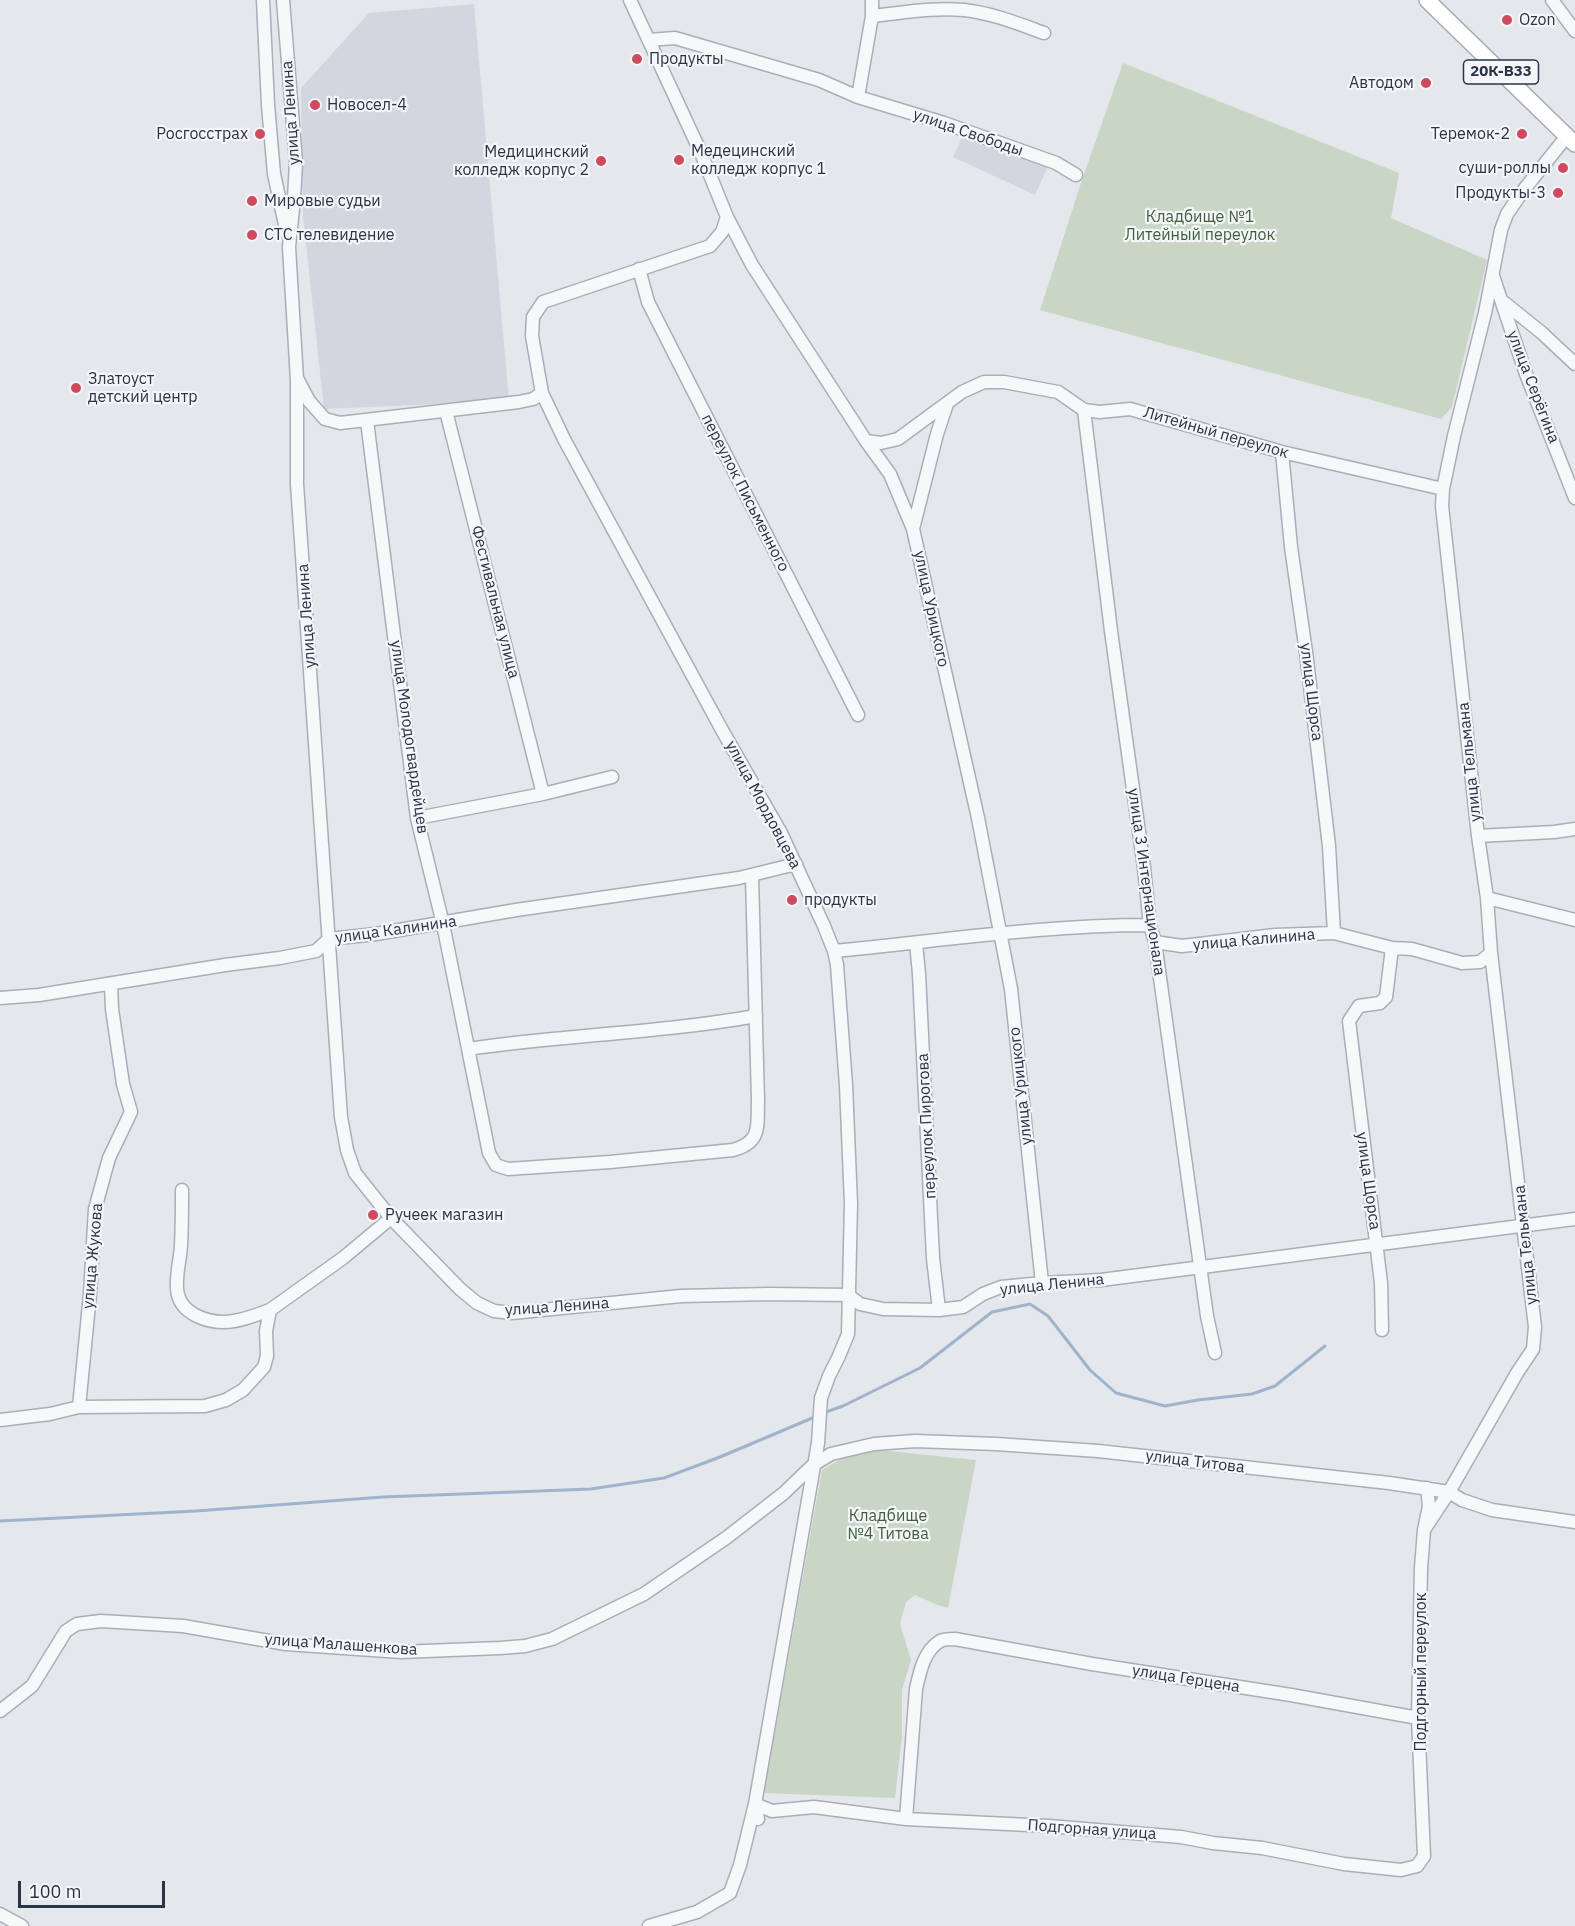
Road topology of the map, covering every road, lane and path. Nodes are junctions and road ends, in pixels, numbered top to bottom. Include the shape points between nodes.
1 (263, 0) edge
2 (283, 0) edge
3 (630, 0) edge
4 (872, 0) edge
5 (1427, 0) edge
6 (1552, 0) edge
7 (872, 16) junction
8 (1575, 31) edge
9 (1044, 33) dead end
10 (649, 40) junction
11 (858, 96) junction
12 (1571, 140) edge
13 (1076, 175) dead end
14 (727, 217) junction
15 (289, 247) junction
16 (639, 269) junction
17 (1493, 275) junction
18 (1500, 299) junction
19 (1575, 364) edge
20 (297, 380) junction
21 (542, 393) junction
22 (948, 403) junction
23 (1084, 410) junction
24 (446, 411) junction
25 (367, 421) junction
26 (866, 441) junction
27 (1282, 452) junction
28 (1443, 489) junction
29 (1575, 498) edge
30 (914, 529) junction
31 (858, 715) dead end
32 (612, 777) dead end
33 (543, 794) junction
34 (417, 818) junction
35 (1575, 829) edge
36 (1478, 836) junction
37 (796, 864) junction
38 (752, 876) junction
39 (1487, 898) junction
40 (1575, 920) edge
41 (443, 924) junction
42 (1150, 925) junction
43 (999, 933) junction
44 (1334, 933) junction
45 (329, 939) junction
46 (1155, 942) junction
47 (915, 943) junction
48 (1392, 948) junction
49 (834, 951) junction
50 (1491, 953) junction
51 (111, 984) junction
52 (0, 998) edge
53 (756, 1016) junction
54 (468, 1049) junction
55 (182, 1190) dead end
56 (391, 1218) junction
57 (1575, 1219) edge
58 (1524, 1226) junction
59 (1377, 1245) junction
60 (1200, 1268) junction
61 (1042, 1282) junction
62 (848, 1295) junction
63 (270, 1310) junction
64 (939, 1310) junction
65 (1382, 1330) dead end
66 (1215, 1353) dead end
67 (79, 1407) junction
68 (0, 1420) edge
69 (818, 1443) junction
70 (831, 1454) junction
71 (813, 1465) junction
72 (1427, 1488) junction
73 (1449, 1492) junction
74 (1575, 1522) edge
75 (1424, 1530) junction
76 (1, 1710) edge
77 (1418, 1718) junction
78 (755, 1804) junction
79 (906, 1818) junction
80 (758, 1819) dead end
81 (1424, 1856) joint
82 (0, 1914) edge
83 (22, 1926) edge
84 (649, 1926) edge

1 - 15 street via 274,174
2 - 15 street, улица Ленина via 296,162
3 - 10 street, улица Урицкого
4 - 7 street
5 - 12 main road, 20К-В33
6 - 8 street
7 - 9 street via 965,10
7 - 11 street
10 - 11 street, улица Свободы via 675,38 819,80
10 - 14 street, улица Урицкого
11 - 13 street, улица Свободы via 1056,163
12 - 17 street, улица Тельмана via 1522,192 1507,214
14 - 16 street, улица Мордовцева via 722,232 710,246
14 - 26 street, улица Урицкого via 752,265
15 - 20 street, улица Ленина
16 - 21 street, улица Мордовцева via 543,303 533,317 532,336
16 - 31 street, переулок Письменного via 648,302
17 - 18 street, улица Серёгина
17 - 28 street, улица Тельмана
18 - 19 street
18 - 29 street, улица Серёгина
20 - 25 street via 325,419 340,423
20 - 45 street, улица Ленина via 297,484
21 - 24 street via 519,402
21 - 37 street, улица Мордовцева
22 - 23 street via 984,382 1004,382 1059,392
22 - 26 street via 898,439
22 - 30 street
23 - 27 street, Литейный переулок via 1130,409
23 - 42 street, улица 3 Интернационала
24 - 25 street
24 - 33 street, Фестивальная улица
25 - 34 street, улица Молодогвардейцев
26 - 30 street, улица Урицкого via 890,474
27 - 28 street, Литейный переулок
27 - 44 street, улица Щорса via 1329,846
28 - 36 street, улица Тельмана
30 - 43 street, улица Урицкого via 978,818
32 - 33 street
33 - 34 street
34 - 41 street, улица Молодогвардейцев
35 - 36 street
36 - 39 street, улица Тельмана
37 - 38 street, улица Калинина
37 - 49 street, улица Мордовцева
38 - 41 street, улица Калинина
38 - 53 street, улица Молодогвардейцев
39 - 40 street
39 - 50 street, улица Тельмана
41 - 45 street, улица Калинина
41 - 54 street, улица Молодогвардейцев
42 - 43 street
42 - 46 street, улица 3 Интернационала
43 - 47 street
43 - 61 street, улица Урицкого via 1011,989
44 - 46 street, улица Калинина via 1275,935 1182,946
44 - 48 street, улица Калинина
45 - 51 street, улица Калинина via 316,951
45 - 56 street, улица Ленина via 341,1117 347,1150 355,1173
46 - 60 street, улица 3 Интернационала
47 - 49 street
47 - 64 street, переулок Пирогова
48 - 50 street, улица Калинина via 1462,963 1480,962
48 - 59 street, улица Щорса via 1386,997 1380,1003 1359,1006 1348,1021
49 - 62 street, улица Мордовцева via 851,1204
50 - 58 street, улица Тельмана
51 - 52 street, улица Калинина
51 - 67 street, улица Жукова via 111,1009 131,1112 109,1158 95,1209
53 - 54 street via 703,1026
53 - 54 street, улица Молодогвардейцев via 756,1133 751,1142 733,1150 508,1169 495,1165 489,1153
55 - 63 street via 176,1289 181,1303 187,1311 217,1321 234,1321
56 - 62 street, улица Ленина via 460,1289 494,1311 524,1312 681,1296
56 - 63 street
57 - 58 street, улица Ленина
58 - 59 street, улица Ленина
58 - 73 street, улица Тельмана via 1535,1327 1533,1349
59 - 60 street, улица Ленина
59 - 65 street, улица Щорса
60 - 61 street, улица Ленина via 1101,1280
60 - 66 street, улица 3 Интернационала
61 - 64 street, улица Ленина via 1001,1287 963,1307
62 - 64 street, улица Ленина via 860,1304 883,1309
62 - 69 street, улица Мордовцева via 848,1334 819,1408
63 - 67 street via 264,1367 243,1390 226,1400 205,1406
67 - 68 street
69 - 70 street
69 - 71 street, улица Мордовцева
70 - 71 street, улица Титова
70 - 72 street, улица Титова via 874,1444 915,1441 996,1444 1098,1451
71 - 76 street, улица Малашенкова via 784,1494 644,1594 552,1639 525,1646 401,1652 286,1644 183,1626 101,1621 77,1624 66,1631 32,1686
71 - 78 street
72 - 73 street, улица Титова
72 - 75 street, Подгорный переулок via 1429,1506
73 - 74 street, улица Титова via 1492,1510
73 - 75 street, улица Тельмана
75 - 77 street, Подгорный переулок
77 - 79 street, улица Герцена via 955,1639 941,1640 925,1657 916,1689
77 - 81 street, Подгорный переулок
78 - 79 street, Подгорная улица via 772,1810 814,1807
78 - 80 street
78 - 84 street via 730,1893 696,1912
79 - 81 street, Подгорная улица via 1181,1837 1401,1870 1417,1866
82 - 83 street

